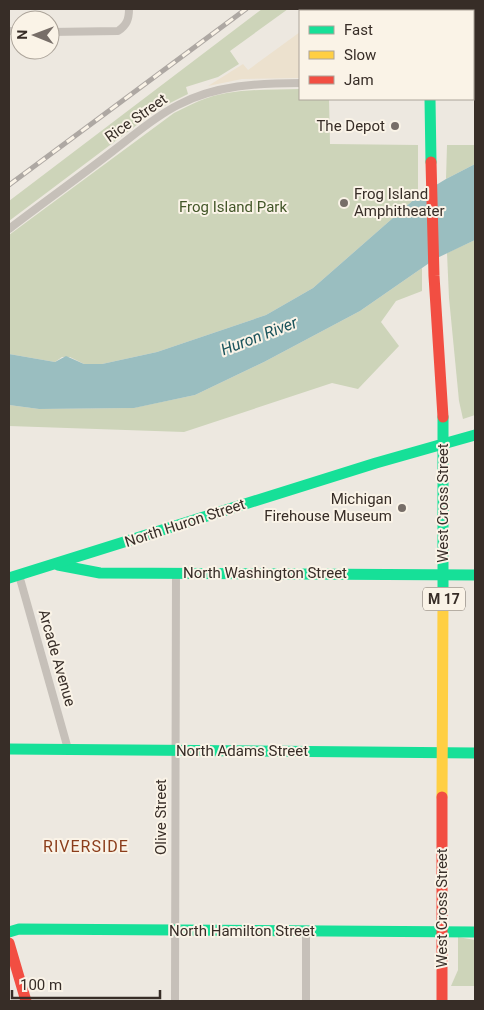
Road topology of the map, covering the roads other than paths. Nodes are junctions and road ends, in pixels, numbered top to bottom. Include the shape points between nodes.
1 (129, 9) edge
2 (60, 32) edge
3 (299, 83) edge
4 (430, 100) edge
5 (9, 229) edge
6 (475, 435) edge
7 (443, 444) junction
8 (56, 564) junction
9 (176, 573) junction
10 (444, 574) junction
11 (475, 575) edge
12 (14, 576) edge
13 (9, 749) edge
14 (68, 749) junction
15 (175, 750) junction
16 (443, 753) junction
17 (475, 753) edge
18 (174, 930) junction
19 (9, 932) edge
20 (306, 932) junction
21 (442, 932) junction
22 (475, 932) edge
23 (9, 943) edge
24 (26, 1001) edge
25 (175, 1001) edge
26 (306, 1001) edge
27 (442, 1001) edge

1 - 2 street via 128,22 118,31
3 - 5 street, Rice Street via 243,86 210,92 178,105
4 - 7 main road, West Cross Street via 434,276
6 - 7 main road, North Huron Street
7 - 8 main road, North Huron Street
7 - 10 main road, West Cross Street / M 17
8 - 9 main road, North Washington Street via 100,573
8 - 12 main road, North Huron Street
9 - 10 main road, North Washington Street
9 - 15 street, Olive Street
10 - 11 main road, North Washington Street
10 - 16 main road, West Cross Street / M 17
12 - 14 street, Arcade Avenue
13 - 14 main road, North Adams Street
14 - 15 main road, North Adams Street
15 - 16 main road, North Adams Street
15 - 18 street, Olive Street
16 - 17 main road, North Adams Street
16 - 21 main road, West Cross Street / M 17
18 - 19 main road, North Hamilton Street via 19,929
18 - 20 main road, North Hamilton Street
18 - 25 street, Olive Street
20 - 21 main road, North Hamilton Street
20 - 26 street
21 - 22 main road, North Hamilton Street
21 - 27 main road, West Cross Street / M 17
23 - 24 main road

